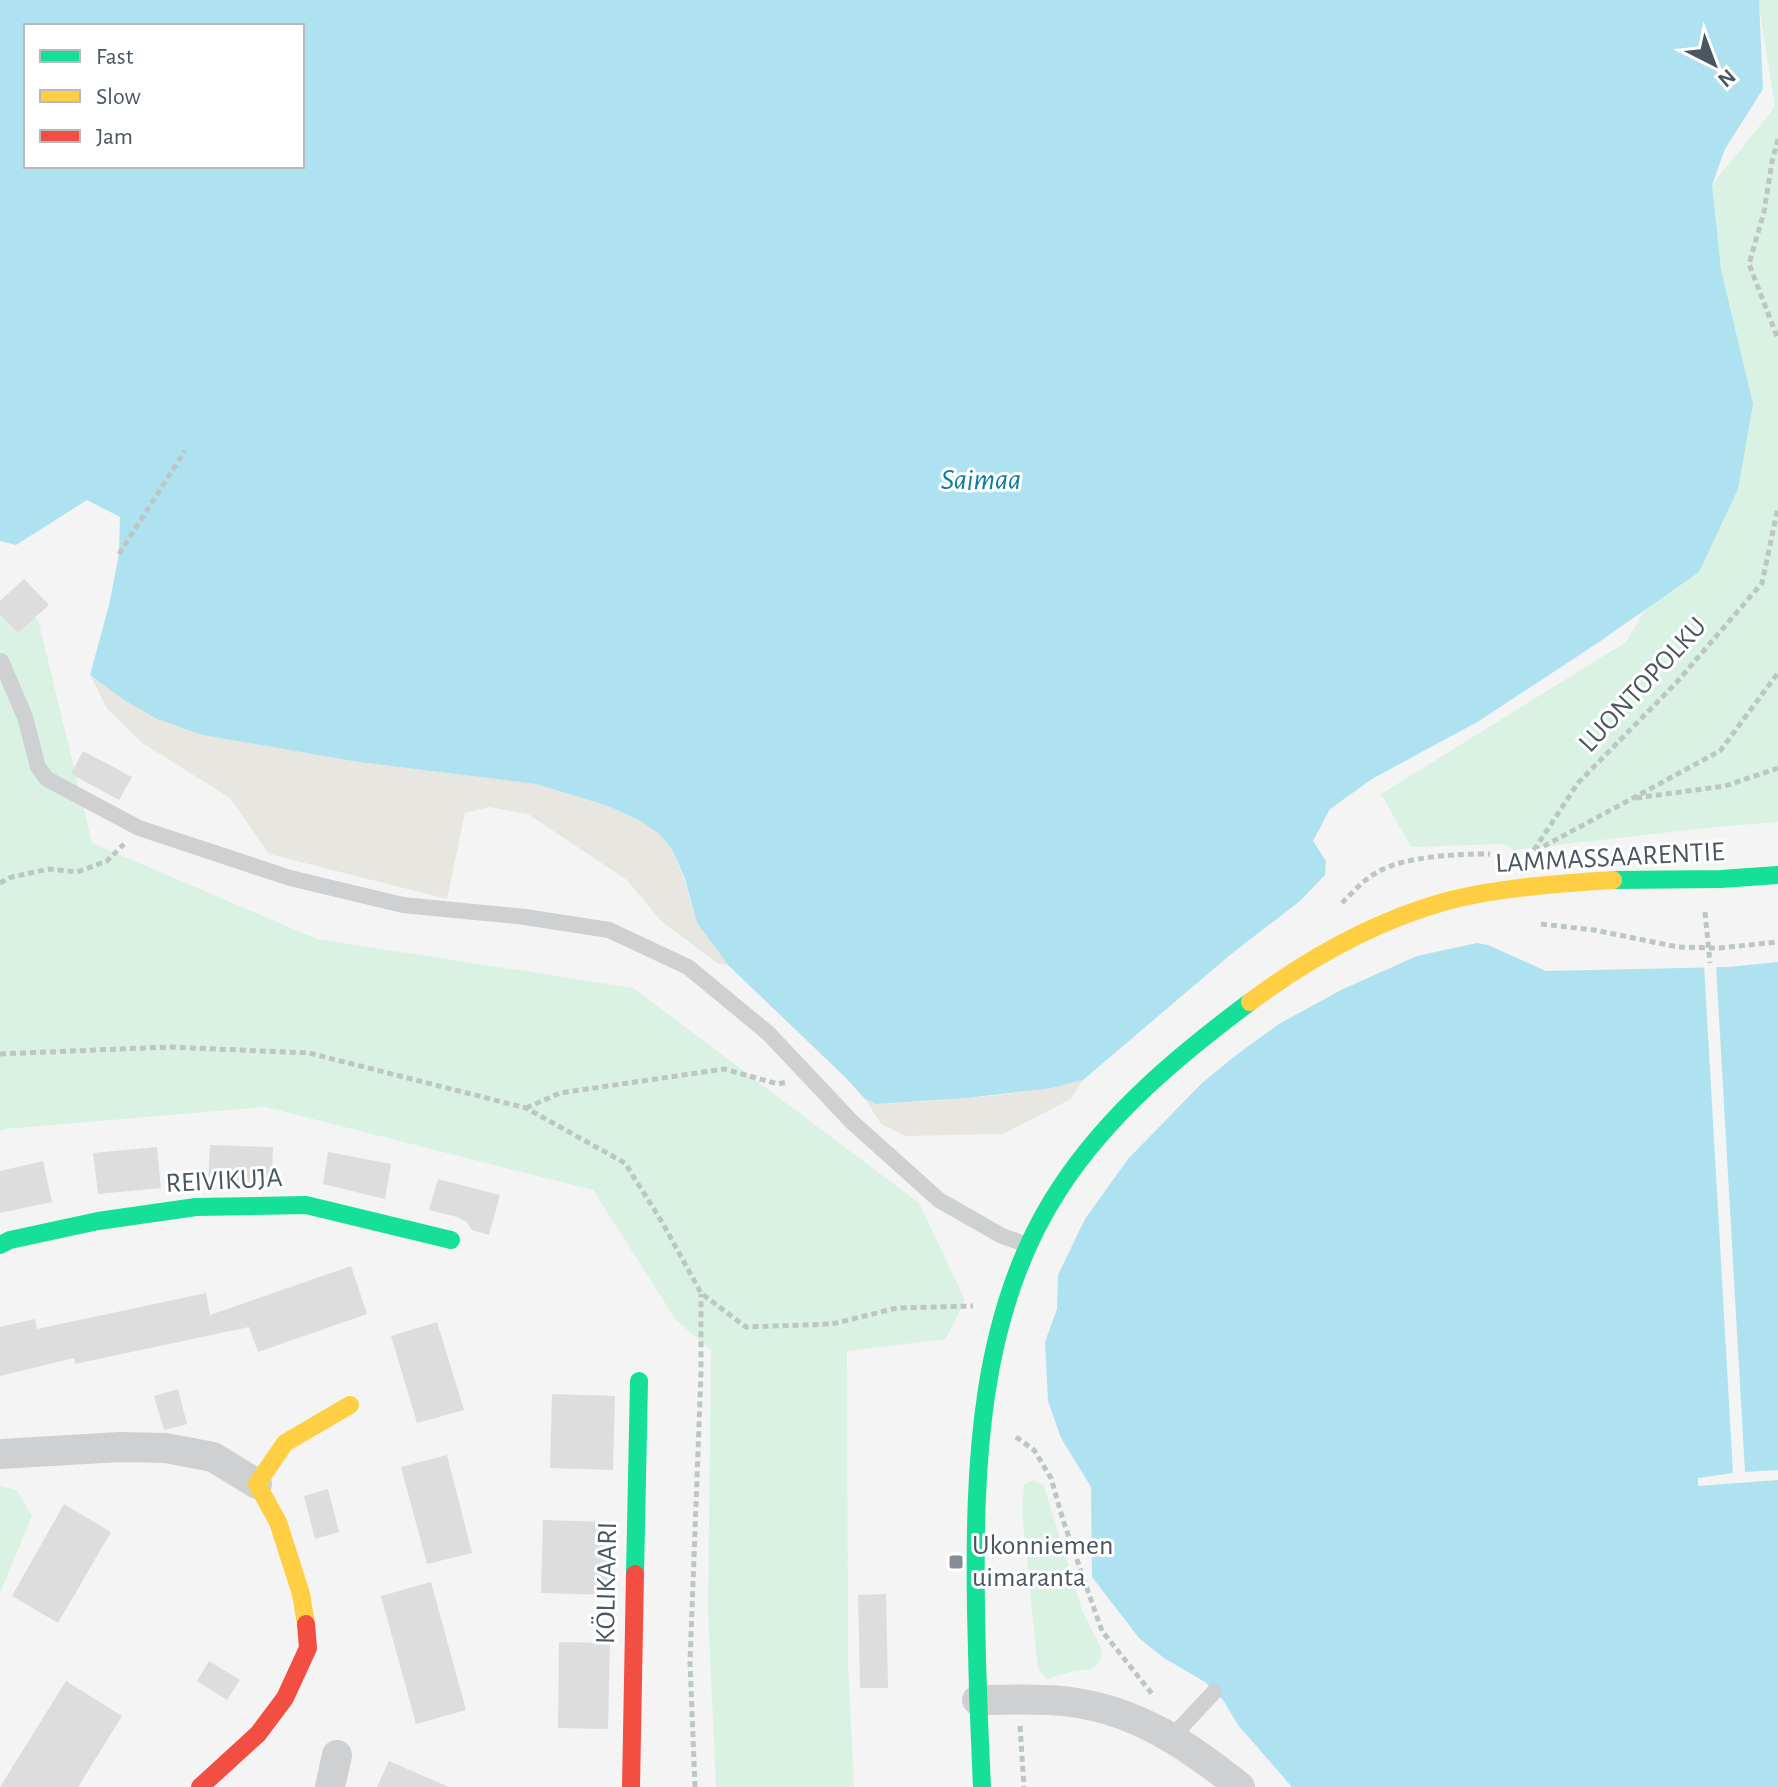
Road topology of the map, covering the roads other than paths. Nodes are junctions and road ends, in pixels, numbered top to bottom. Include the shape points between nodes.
1 (1, 661) edge
2 (1778, 875) edge
3 (451, 1240) dead end
4 (0, 1245) edge
5 (1028, 1245) junction
6 (639, 1381) dead end
7 (350, 1405) dead end
8 (0, 1454) edge
9 (257, 1484) junction
10 (1214, 1692) dead end
11 (977, 1700) junction
12 (1178, 1730) junction
13 (337, 1755) dead end
14 (200, 1787) edge
15 (330, 1787) edge
16 (631, 1787) edge
17 (982, 1787) edge
18 (1240, 1787) edge

1 - 5 lane via 25,717 38,767 47,779 139,828 290,878 403,905 609,930 688,967 768,1033 852,1122 939,1200
2 - 5 street, LAMMASSAARENTIE via 1504,889 1448,901 1367,931 1280,980 1160,1073 1078,1164
3 - 4 street, REIVIKUJA via 306,1205 196,1207 98,1221
5 - 11 street, LAMMASSAARENTIE via 1003,1313 982,1420
6 - 16 street, KÖLIKAARI
7 - 9 street via 285,1443
8 - 9 street via 166,1448 213,1457
9 - 14 street via 278,1522 301,1594 308,1648 285,1698 258,1734
10 - 12 lane
11 - 12 street via 1068,1701
11 - 17 street, LAMMASSAARENTIE
12 - 18 street
13 - 15 street

